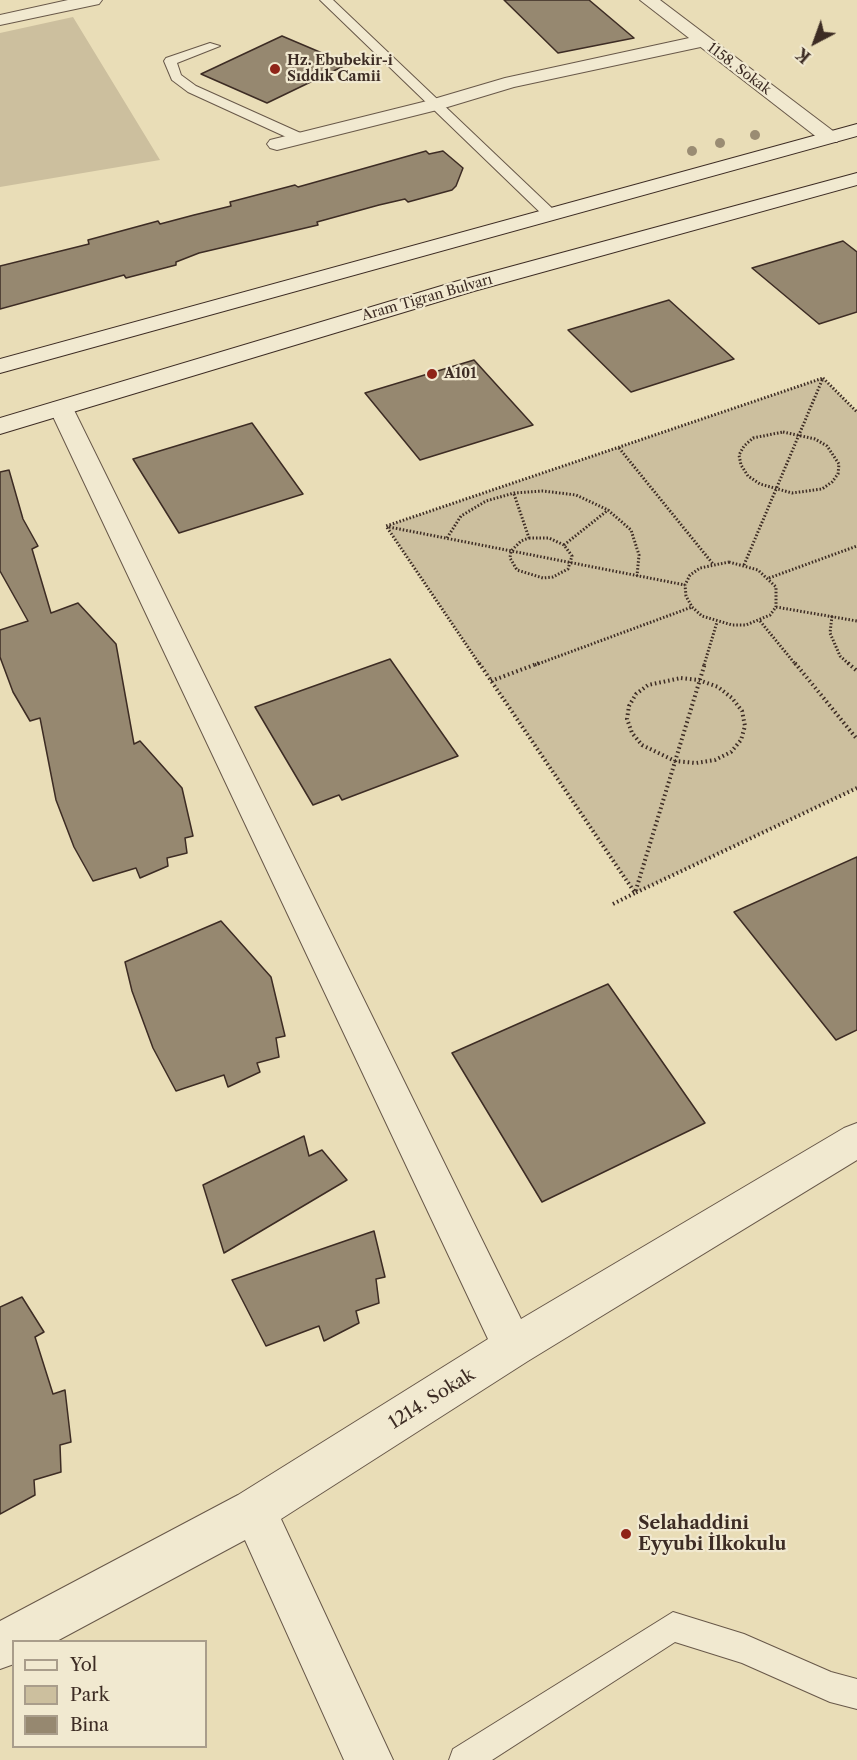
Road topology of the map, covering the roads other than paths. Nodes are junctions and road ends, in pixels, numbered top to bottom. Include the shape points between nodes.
1 (93, 0) edge
2 (326, 0) edge
3 (649, 0) edge
4 (0, 20) edge
5 (703, 41) junction
6 (214, 46) dead end
7 (434, 105) junction
8 (857, 130) edge
9 (300, 138) junction
10 (830, 138) junction
11 (277, 144) dead end
12 (856, 180) edge
13 (551, 215) junction
14 (0, 366) edge
15 (61, 408) junction
16 (0, 426) edge
17 (857, 1140) edge
18 (513, 1347) junction
19 (254, 1511) junction
20 (0, 1646) edge
21 (857, 1694) edge
22 (369, 1760) edge
23 (464, 1760) edge

1 - 4 street
2 - 7 lane
3 - 5 street, 1158. Sokak
5 - 7 street via 512,82
5 - 10 street, 1158. Sokak
6 - 9 lane via 170,62 176,77 201,94
7 - 9 street
7 - 13 lane
8 - 10 street
9 - 11 street
10 - 13 street
12 - 15 street, Aram Tigran Bulvarı via 466,286
13 - 14 street
15 - 16 street, Aram Tigran Bulvarı
15 - 18 street
17 - 18 street, 1214. Sokak
18 - 19 street, 1214. Sokak
19 - 20 street, 1214. Sokak
19 - 22 street
21 - 23 lane via 831,1687 744,1649 673,1627

